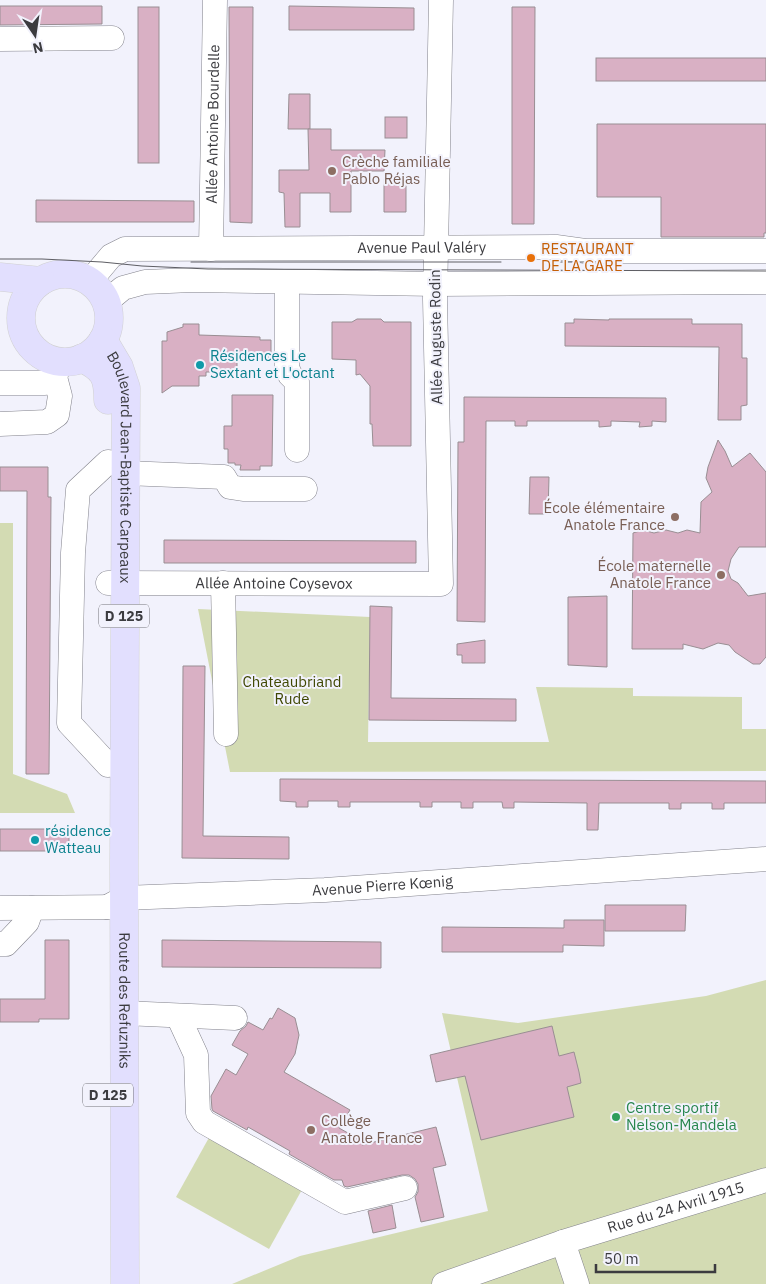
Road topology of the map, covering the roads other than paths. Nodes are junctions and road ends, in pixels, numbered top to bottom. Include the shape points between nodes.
1 (215, 0) edge
2 (441, 0) edge
3 (112, 38) dead end
4 (0, 39) edge
5 (435, 248) junction
6 (211, 249) junction
7 (766, 252) edge
8 (0, 277) edge
9 (41, 281) junction
10 (90, 281) junction
11 (287, 282) junction
12 (766, 282) edge
13 (436, 284) junction
14 (0, 294) edge
15 (106, 302) junction
16 (21, 314) junction
17 (103, 340) junction
18 (66, 366) junction
19 (0, 383) edge
20 (0, 424) edge
21 (298, 450) dead end
22 (117, 468) junction
23 (306, 489) dead end
24 (116, 583) junction
25 (223, 583) junction
26 (441, 584) joint
27 (226, 734) dead end
28 (108, 765) junction
29 (766, 859) edge
30 (115, 902) junction
31 (0, 908) edge
32 (32, 908) junction
33 (0, 944) edge
34 (124, 1013) junction
35 (178, 1016) junction
36 (235, 1018) dead end
37 (766, 1180) edge
38 (405, 1188) dead end
39 (563, 1242) junction
40 (109, 1284) edge
41 (125, 1284) edge
42 (444, 1284) edge
43 (577, 1284) edge

1 - 6 street, Allée Antoine Bourdelle
2 - 5 street, Allée Auguste Rodin
3 - 4 street
5 - 6 street, Avenue Paul Valéry
5 - 7 street, Avenue Paul Valéry
5 - 13 street, Allée Auguste Rodin
6 - 10 street, Avenue Paul Valéry via 125,249 111,256
8 - 9 main road
9 - 10 main road via 65,274
9 - 16 main road via 24,301
10 - 15 main road
11 - 13 street
11 - 15 street via 145,282 123,288
11 - 21 street via 287,366 297,382
12 - 13 street
13 - 26 street, Allée Auguste Rodin
14 - 16 main road via 8,297
15 - 17 main road via 109,321
16 - 18 main road via 22,328 31,346
17 - 18 main road via 91,354
17 - 22 main road, Boulevard Jean-Baptiste Carpeaux / D 125 via 119,367 126,388
18 - 19 street via 45,383
18 - 20 street via 57,415 47,422
18 - 22 main road, Boulevard Jean-Baptiste Carpeaux / D 125 via 92,363 104,374
22 - 23 street via 224,477 230,487 242,489
22 - 24 main road, Boulevard Jean-Baptiste Carpeaux / D 125
22 - 28 street via 78,490 73,553 69,723
24 - 25 street, Allée Antoine Coysevox
24 - 28 main road, Boulevard Jean-Baptiste Carpeaux / D 125
24 - 30 main road, Boulevard Jean-Baptiste Carpeaux / D 125
25 - 26 street, Allée Antoine Coysevox
25 - 27 street
28 - 30 main road, Boulevard Jean-Baptiste Carpeaux / D 125
29 - 30 street, Avenue Pierre Kœnig
30 - 32 street, Avenue Pierre Kœnig
30 - 34 main road, Route des Refuzniks
30 - 40 main road, Route des Refuzniks / D 125
31 - 32 street, Avenue Pierre Kœnig
32 - 33 street via 27,922 6,944
34 - 35 street
34 - 41 main road, Route des Refuzniks
35 - 36 street
35 - 38 street via 196,1055 198,1113 204,1122 345,1202
37 - 39 street, Rue du 24 Avril 1915
39 - 42 street, Rue du 24 Avril 1915
39 - 43 street

